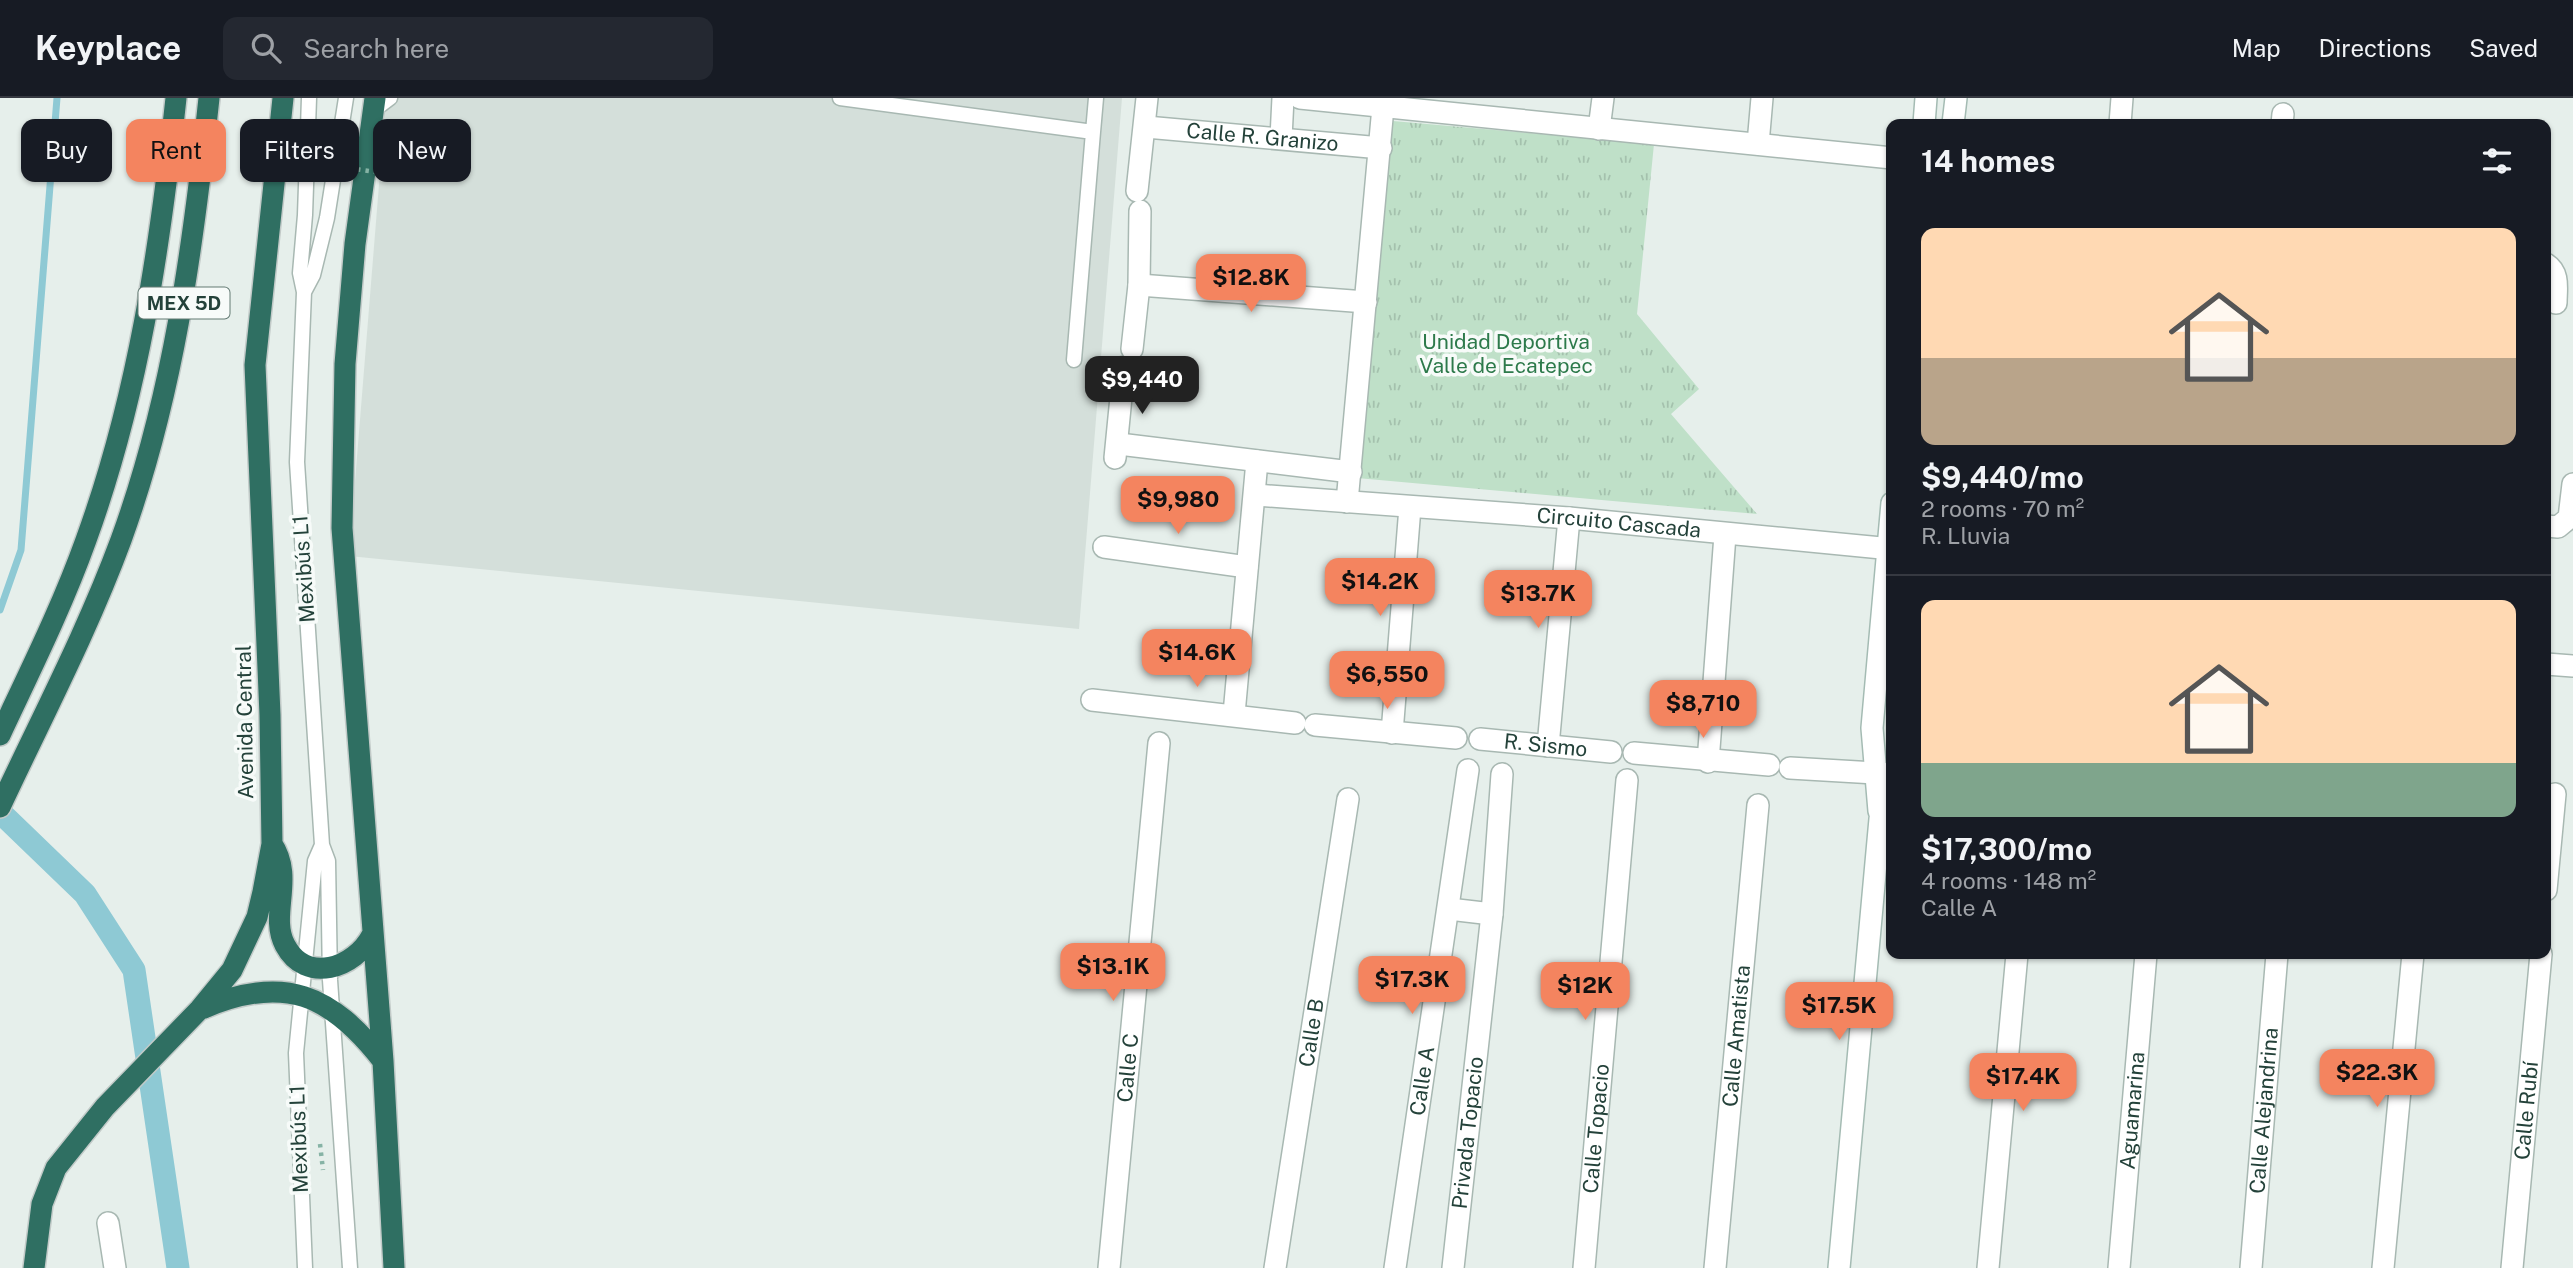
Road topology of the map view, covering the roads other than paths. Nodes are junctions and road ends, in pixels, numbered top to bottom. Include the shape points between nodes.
1 (176, 98) edge
2 (209, 98) edge
3 (284, 98) edge
4 (309, 98) edge
5 (346, 98) edge
6 (840, 98) edge
7 (1096, 98) edge
8 (1147, 98) edge
9 (1283, 98) edge
10 (1300, 98) edge
11 (1603, 98) edge
12 (1762, 98) edge
13 (1926, 98) edge
14 (1956, 98) edge
15 (2122, 98) edge
16 (887, 101) edge
17 (380, 102) edge
18 (1438, 105) edge
19 (1383, 107) junction
20 (1924, 119) edge
21 (1954, 119) edge
22 (2120, 119) edge
23 (1146, 127) junction
24 (1599, 129) junction
25 (1093, 132) junction
26 (1281, 138) junction
27 (1758, 144) junction
28 (1381, 148) junction
29 (1886, 157) edge
30 (2551, 267) edge
31 (1139, 285) junction
32 (304, 292) junction
33 (1366, 302) junction
34 (2558, 305) edge
35 (1074, 360) dead end
36 (1257, 461) junction
37 (1351, 471) junction
38 (2573, 484) edge
39 (1256, 495) junction
40 (1347, 502) junction
41 (1410, 507) junction
42 (1569, 518) junction
43 (2555, 525) edge
44 (1725, 535) junction
45 (1104, 547) dead end
46 (1886, 549) edge
47 (1247, 567) junction
48 (1886, 589) edge
49 (2551, 664) edge
50 (2573, 666) edge
51 (1093, 700) dead end
52 (1234, 714) junction
53 (1392, 733) junction
54 (0, 735) edge
55 (1456, 738) dead end
56 (1480, 739) dead end
57 (1159, 743) dead end
58 (1548, 746) junction
59 (1611, 752) dead end
60 (1634, 753) dead end
61 (1708, 762) junction
62 (1769, 765) dead end
63 (1790, 768) dead end
64 (1468, 770) dead end
65 (1502, 775) dead end
66 (1886, 776) edge
67 (1627, 780) dead end
68 (2558, 794) edge
69 (1348, 799) dead end
70 (1758, 805) dead end
71 (0, 807) edge
72 (272, 844) junction
73 (322, 845) junction
74 (2551, 850) edge
75 (1449, 909) junction
76 (1492, 914) junction
77 (372, 935) junction
78 (2017, 959) edge
79 (2146, 959) edge
80 (2277, 959) edge
81 (2413, 959) edge
82 (2540, 959) edge
83 (305, 965) junction
84 (330, 968) junction
85 (302, 993) junction
86 (200, 1009) junction
87 (332, 1011) junction
88 (383, 1061) junction
89 (108, 1223) dead end
90 (34, 1268) edge
91 (115, 1268) edge
92 (305, 1268) edge
93 (349, 1268) edge
94 (394, 1268) edge
95 (1109, 1268) edge
96 (1275, 1268) edge
97 (1395, 1268) edge
98 (1453, 1268) edge
99 (1584, 1268) edge
100 (1714, 1268) edge
101 (1839, 1268) edge
102 (1988, 1268) edge
103 (2119, 1268) edge
104 (2250, 1268) edge
105 (2383, 1268) edge
106 (2512, 1268) edge

1 - 54 highway, MEX 5D via 151,296 118,439 73,575
2 - 71 highway, MEX 5D via 187,286 166,388 102,586
3 - 72 highway, Avenida Central via 255,365 267,582
4 - 32 lane, Mexibús L1 via 300,273
5 - 32 lane, Mexibús L1 via 327,218 313,275
6 - 16 lane
7 - 25 lane
8 - 23 street
9 - 26 street
10 - 19 street
11 - 24 street
12 - 27 street
13 - 20 street
14 - 21 street
15 - 22 street
16 - 25 lane
17 - 77 highway via 355,244 342,475
18 - 19 street
18 - 24 street
19 - 28 street
23 - 26 street, Calle R. Granizo
23 - 31 street via 1139,201
24 - 27 street
25 - 35 lane
26 - 28 street, Calle R. Granizo
27 - 29 street
28 - 33 street
30 - 34 street
31 - 33 street
31 - 36 street via 1117,451
32 - 73 lane, Mexibús L1 via 297,462
33 - 37 street
36 - 37 street
36 - 39 street
37 - 40 street
38 - 43 street via 2570,512
39 - 40 street, Circuito Cascada
39 - 47 street
40 - 41 street, Circuito Cascada
41 - 42 street, Circuito Cascada
41 - 53 street
42 - 44 street, Circuito Cascada
42 - 58 street
44 - 46 street, Circuito Cascada
44 - 61 street
45 - 47 street
47 - 52 street
48 - 66 street via 1872,728
49 - 50 street
51 - 52 street
52 - 53 street
53 - 55 street
56 - 58 street, R. Sismo
57 - 95 street, Calle C
58 - 59 street, R. Sismo
60 - 61 street
61 - 62 street
63 - 66 street
64 - 75 street, Calle A
65 - 76 street, Privada Topacio
66 - 101 street
67 - 99 street, Calle Topacio
68 - 74 street
69 - 96 street, Calle B
70 - 100 street, Calle Amatista
72 - 83 highway via 284,876 285,945
72 - 86 highway, Avenida Central via 257,917 244,950
73 - 83 lane, Mexibús L1 via 315,861
73 - 84 lane, Mexibús L1 via 328,860
75 - 76 street
75 - 97 street, Calle A
76 - 98 street, Privada Topacio
77 - 84 highway via 358,956
77 - 88 highway
78 - 102 street
79 - 103 street, Aguamarina
80 - 104 street, Calle Alejandrina
81 - 105 street
82 - 106 street, Calle Rubí
83 - 84 highway
83 - 85 lane, Mexibús L1
84 - 87 lane, Mexibús L1
85 - 86 highway via 248,993
85 - 87 highway
85 - 92 lane, Mexibús L1 via 296,1053
86 - 90 highway, Avenida Central via 74,1144 47,1187
87 - 88 highway
87 - 93 lane, Mexibús L1
88 - 94 highway
89 - 91 street

